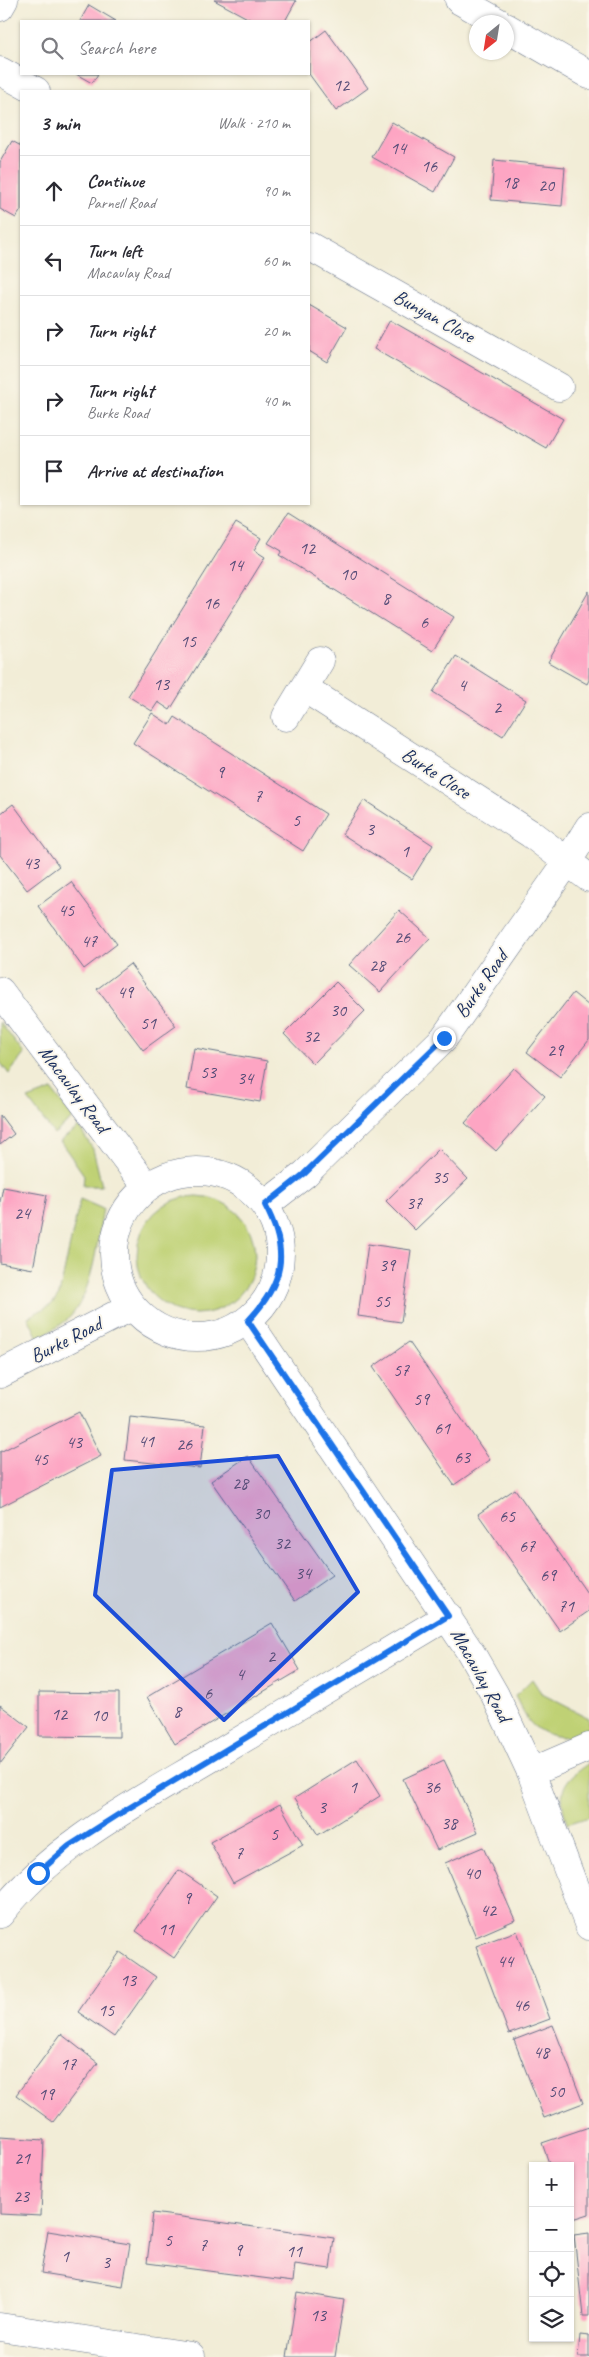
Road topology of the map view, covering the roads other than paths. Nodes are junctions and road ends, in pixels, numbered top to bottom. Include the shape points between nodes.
1 (4, 0) edge
2 (459, 0) edge
3 (0, 7) edge
4 (486, 15) edge
5 (514, 32) edge
6 (0, 71) edge
7 (589, 74) edge
8 (34, 90) edge
9 (310, 247) edge
10 (559, 387) dead end
11 (320, 661) dead end
12 (304, 688) junction
13 (286, 717) dead end
14 (589, 826) edge
15 (568, 861) junction
16 (589, 878) edge
17 (0, 991) edge
18 (147, 1187) junction
19 (265, 1205) junction
20 (131, 1307) junction
21 (248, 1321) junction
22 (0, 1374) edge
23 (448, 1616) junction
24 (589, 1747) edge
25 (531, 1772) junction
26 (0, 1914) edge
27 (589, 1926) edge
28 (0, 2327) edge
29 (191, 2356) edge

1 - 3 street
2 - 4 street
5 - 7 street
6 - 8 street
9 - 10 street, Bunyan Close
11 - 12 street
12 - 13 street
12 - 15 street, Burke Close
14 - 15 street, Burke Road
15 - 16 street, Burke Close
15 - 19 street, Burke Road via 444,1038 304,1174
17 - 18 street, Macaulay Road
18 - 19 street via 166,1176 188,1171 210,1172 230,1178 250,1190
18 - 20 street via 131,1202 113,1244 113,1266
19 - 21 street via 277,1228 281,1254 277,1279 266,1303
20 - 21 street via 151,1324 174,1335 200,1339 225,1334
20 - 22 street, Burke Road
21 - 23 street, Macaulay Road
23 - 25 street, Macaulay Road via 495,1695
23 - 26 street via 69,1846 15,1895
24 - 25 street
25 - 27 street, Macaulay Road
28 - 29 street

